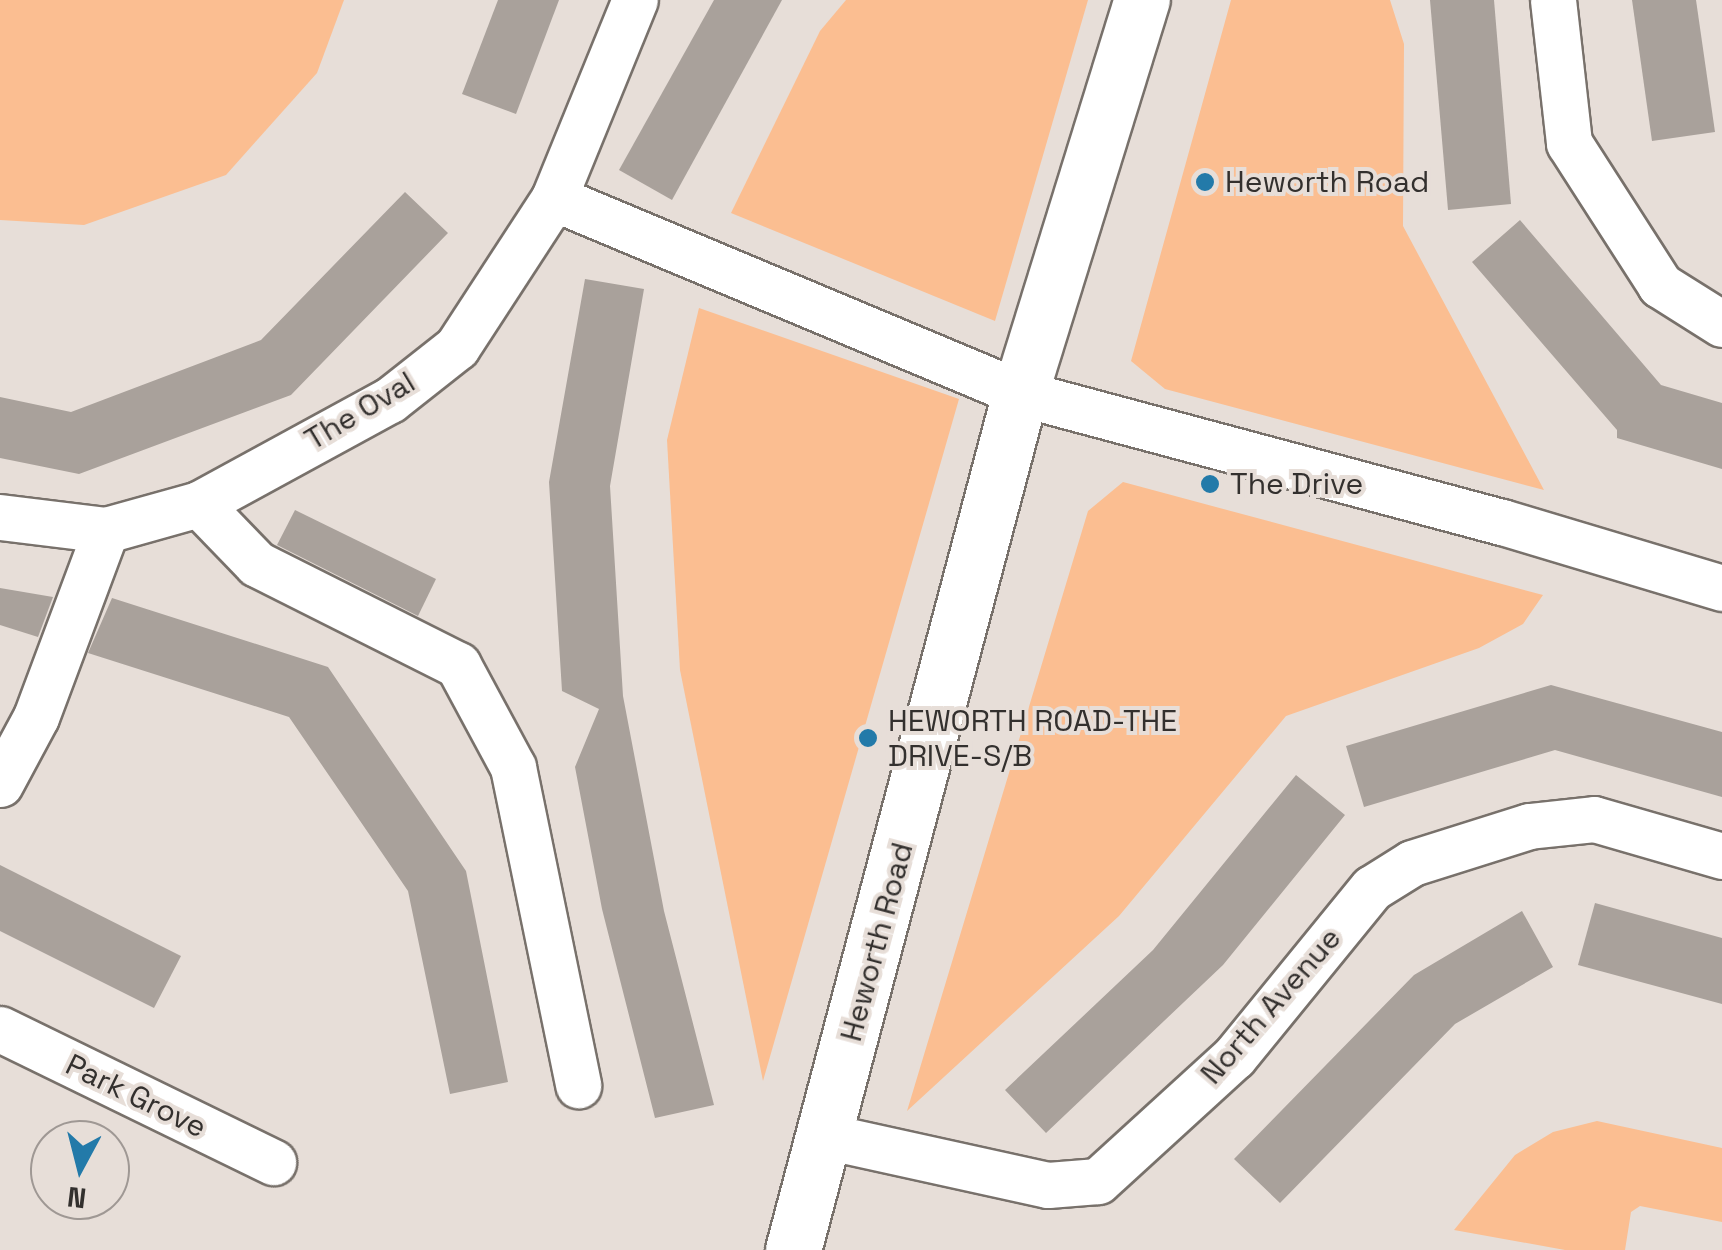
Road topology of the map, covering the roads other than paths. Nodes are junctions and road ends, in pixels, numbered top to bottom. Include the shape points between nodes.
1 (635, 0) edge
2 (1142, 0) edge
3 (1554, 0) edge
4 (554, 198) junction
5 (1722, 324) edge
6 (1020, 393) junction
7 (199, 504) junction
8 (0, 517) edge
9 (106, 530) junction
10 (1722, 588) edge
11 (0, 784) edge
12 (1722, 856) edge
13 (0, 1029) edge
14 (578, 1085) dead end
15 (825, 1136) junction
16 (273, 1162) dead end
17 (793, 1250) edge

1 - 4 street, The Oval
2 - 6 street, Heworth Road
3 - 5 street via 1569,143 1660,285
4 - 6 street
4 - 7 street, The Oval via 456,347 390,400
6 - 10 street
6 - 15 street, Heworth Road
7 - 9 street, The Oval
7 - 14 street via 257,564 458,665 512,767
8 - 9 street, The Oval
9 - 11 street via 36,718
12 - 15 street, North Avenue via 1594,819 1511,831 1412,862 1372,888 1234,1057 1098,1182 1048,1185
13 - 16 street, Park Grove
15 - 17 street, Heworth Road

